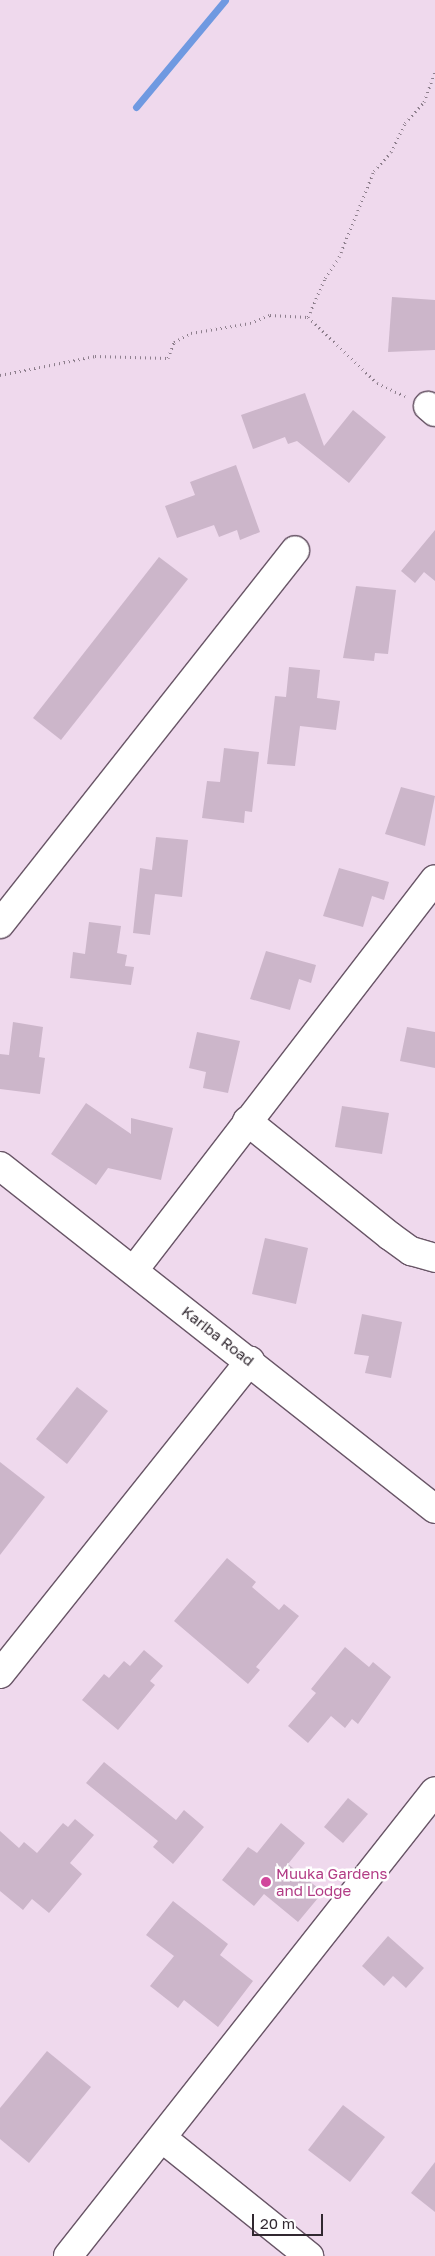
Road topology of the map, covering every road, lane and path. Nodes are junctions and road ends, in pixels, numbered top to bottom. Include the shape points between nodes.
1 (435, 72) edge
2 (308, 317) junction
3 (0, 375) edge
4 (431, 409) edge
5 (295, 550) dead end
6 (435, 879) edge
7 (2, 918) edge
8 (247, 1121) junction
9 (0, 1166) edge
10 (435, 1258) edge
11 (134, 1270) junction
12 (250, 1361) junction
13 (435, 1509) edge
14 (0, 1674) edge
15 (435, 1791) edge
16 (162, 2138) junction
17 (68, 2256) edge
18 (309, 2256) edge

1 - 2 path via 424,102 374,171 339,257 325,278
2 - 3 path via 270,315 250,323 191,333 174,342 168,358 158,360 95,356
2 - 4 path via 377,383
5 - 7 street
6 - 8 street
8 - 10 street via 410,1251
8 - 11 street
9 - 11 street, Kariba Road
11 - 12 street, Kariba Road
12 - 13 street, Kariba Road
12 - 14 street
15 - 16 street
16 - 17 street
16 - 18 street

